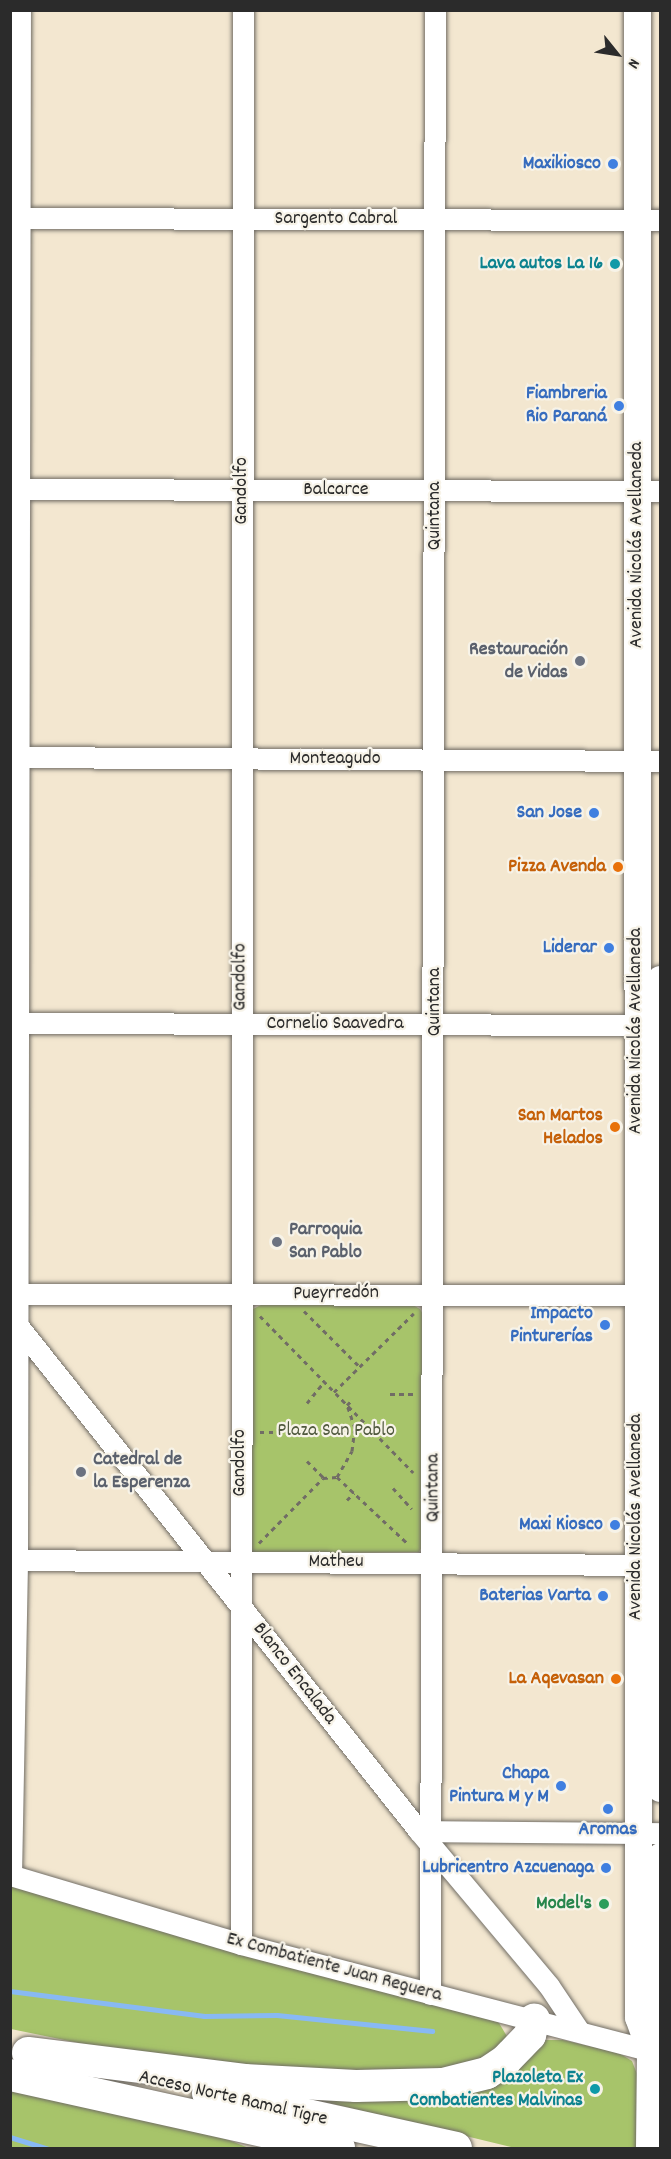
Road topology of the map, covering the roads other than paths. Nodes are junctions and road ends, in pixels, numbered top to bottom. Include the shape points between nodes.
1 (20, 10) edge
2 (243, 10) edge
3 (435, 10) edge
4 (637, 10) edge
5 (15, 218) edge
6 (243, 219) junction
7 (435, 219) junction
8 (648, 220) edge
9 (14, 489) edge
10 (242, 490) junction
11 (435, 490) junction
12 (649, 491) edge
13 (14, 757) edge
14 (240, 758) junction
15 (435, 760) junction
16 (648, 761) edge
17 (660, 979) edge
18 (14, 1023) edge
19 (242, 1024) junction
20 (435, 1024) junction
21 (648, 1025) edge
22 (435, 1293) junction
23 (14, 1294) edge
24 (240, 1295) junction
25 (652, 1295) edge
26 (14, 1322) edge
27 (14, 1560) edge
28 (203, 1560) junction
29 (240, 1561) junction
30 (430, 1563) junction
31 (652, 1565) edge
32 (243, 1609) junction
33 (660, 1788) edge
34 (649, 1832) edge
35 (428, 1837) junction
36 (660, 1856) edge
37 (11, 1875) edge
38 (241, 1944) junction
39 (430, 1994) junction
40 (534, 2020) junction
41 (579, 2031) junction
42 (655, 2051) edge
43 (18, 2064) edge
44 (264, 2148) edge
45 (339, 2148) edge
46 (456, 2148) edge
47 (649, 2148) edge

1 - 5 street
2 - 6 street, Gandolfo
3 - 7 street, Quintana
4 - 8 main road, Avenida Nicolás Avellaneda
5 - 6 street, Sargento Cabral
5 - 9 street
6 - 7 street, Sargento Cabral
6 - 10 street, Gandolfo
7 - 8 street, Sargento Cabral
7 - 11 street, Quintana
8 - 12 main road, Avenida Nicolás Avellaneda
9 - 10 street, Balcarce
9 - 13 street
10 - 11 street, Balcarce
10 - 14 street, Gandolfo
11 - 12 street, Balcarce
11 - 15 street, Quintana
12 - 16 main road, Avenida Nicolás Avellaneda
13 - 14 street, Monteagudo
13 - 18 street
14 - 15 street, Monteagudo
14 - 19 street, Gandolfo
15 - 16 street, Monteagudo
15 - 20 street, Quintana
16 - 21 main road, Avenida Nicolás Avellaneda
17 - 21 main road, Avenida Nicolás Avellaneda
18 - 19 street, Cornelio Saavedra
18 - 23 street
19 - 20 street, Cornelio Saavedra
19 - 24 street, Gandolfo
20 - 21 street, Cornelio Saavedra
20 - 22 street, Quintana
21 - 25 main road, Avenida Nicolás Avellaneda
22 - 24 street, Pueyrredón
22 - 25 street, Pueyrredón
22 - 30 street, Quintana
23 - 24 street, Pueyrredón
23 - 26 street
24 - 29 street, Gandolfo
25 - 31 main road, Avenida Nicolás Avellaneda
26 - 27 street
26 - 28 street, Blanco Encalada
27 - 28 street, Matheu
27 - 37 street
28 - 29 street, Matheu
28 - 32 street, Blanco Encalada
29 - 30 street, Matheu
29 - 32 street, Gandolfo
30 - 31 street, Matheu
30 - 35 street, Quintana
31 - 33 main road, Avenida Nicolás Avellaneda
31 - 34 main road, Avenida Nicolás Avellaneda
32 - 35 street, Blanco Encalada
32 - 38 street, Gandolfo
34 - 35 street
34 - 42 main road, Avenida Nicolás Avellaneda via 638,2017
35 - 39 street, Quintana
35 - 41 street, Blanco Encalada via 549,1986
36 - 42 main road, Avenida Nicolás Avellaneda via 659,2017
37 - 38 street, Ex Combatiente Juan Reguera
38 - 39 street, Ex Combatiente Juan Reguera
39 - 40 street, Ex Combatiente Juan Reguera
40 - 41 street, Ex Combatiente Juan Reguera
40 - 43 highway via 530,2036 505,2061 487,2073 443,2084 356,2086
41 - 42 street, Ex Combatiente Juan Reguera
42 - 47 main road, Avenida Nicolás Avellaneda
43 - 44 highway
43 - 45 highway, Acceso Norte Ramal Tigre
43 - 46 highway, Acceso Norte Ramal Tigre

